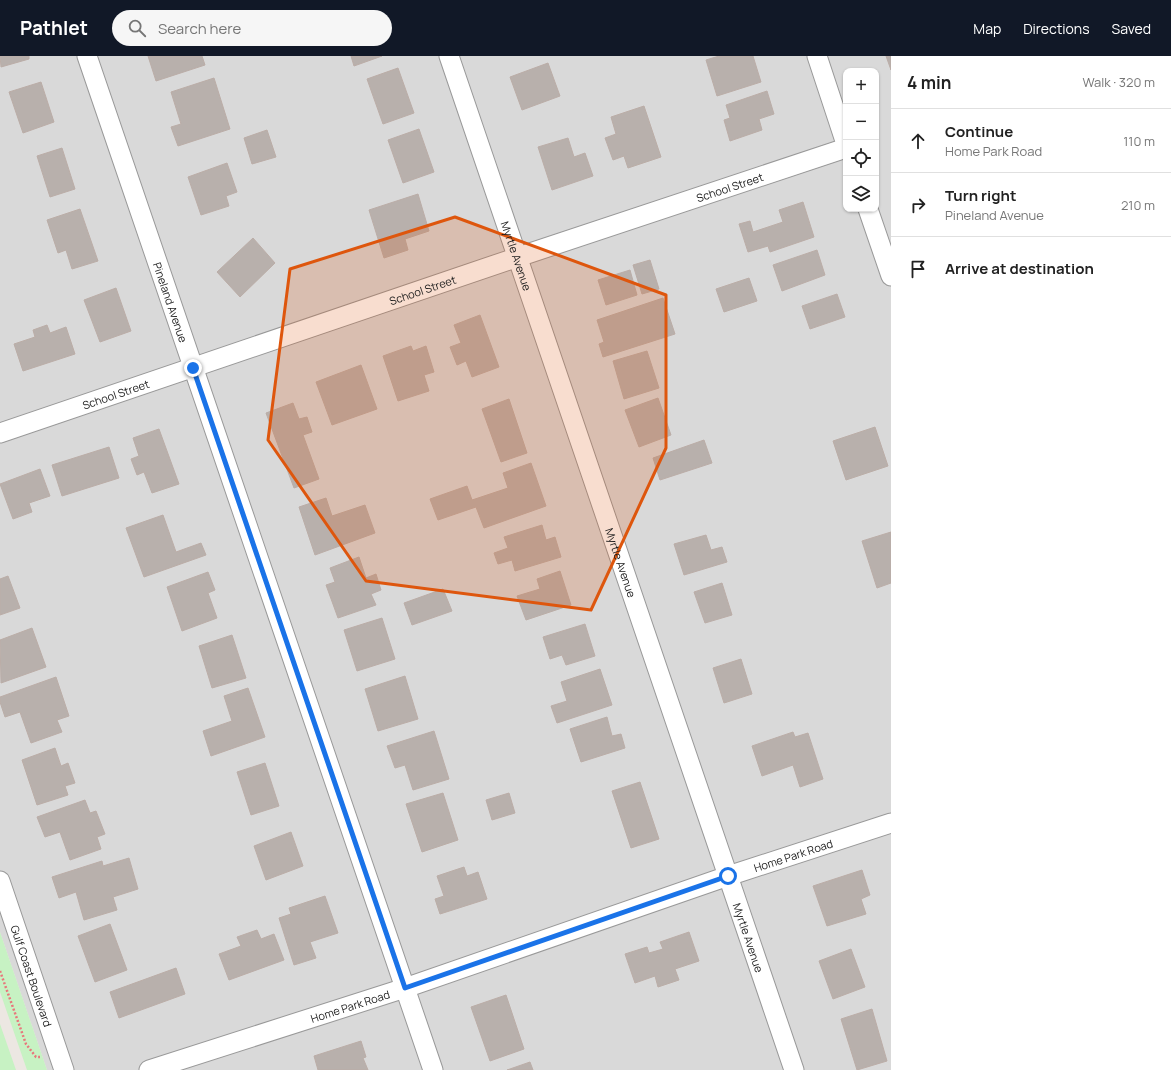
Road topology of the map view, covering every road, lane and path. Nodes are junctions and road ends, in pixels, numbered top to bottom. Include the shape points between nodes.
1 (87, 56) edge
2 (449, 56) edge
3 (817, 56) edge
4 (845, 140) edge
5 (843, 149) edge
6 (869, 212) edge
7 (518, 257) junction
8 (891, 276) edge
9 (193, 368) junction
10 (0, 433) edge
11 (891, 823) edge
12 (728, 876) junction
13 (0, 881) edge
14 (0, 971) edge
15 (405, 988) junction
16 (62, 1063) edge
17 (149, 1070) edge
18 (433, 1070) edge
19 (794, 1070) edge

1 - 9 street, Pineland Avenue
2 - 7 street, Myrtle Avenue
3 - 4 street
5 - 7 street, School Street
6 - 8 street
7 - 9 street, School Street
7 - 12 street, Myrtle Avenue
9 - 10 street, School Street
9 - 15 street, Pineland Avenue
11 - 12 street, Home Park Road
12 - 15 street, Home Park Road
12 - 19 street, Myrtle Avenue
13 - 16 street, Gulf Coast Boulevard
14 - 16 path via 26,1044 36,1057
15 - 17 street, Home Park Road
15 - 18 street, Pineland Avenue

